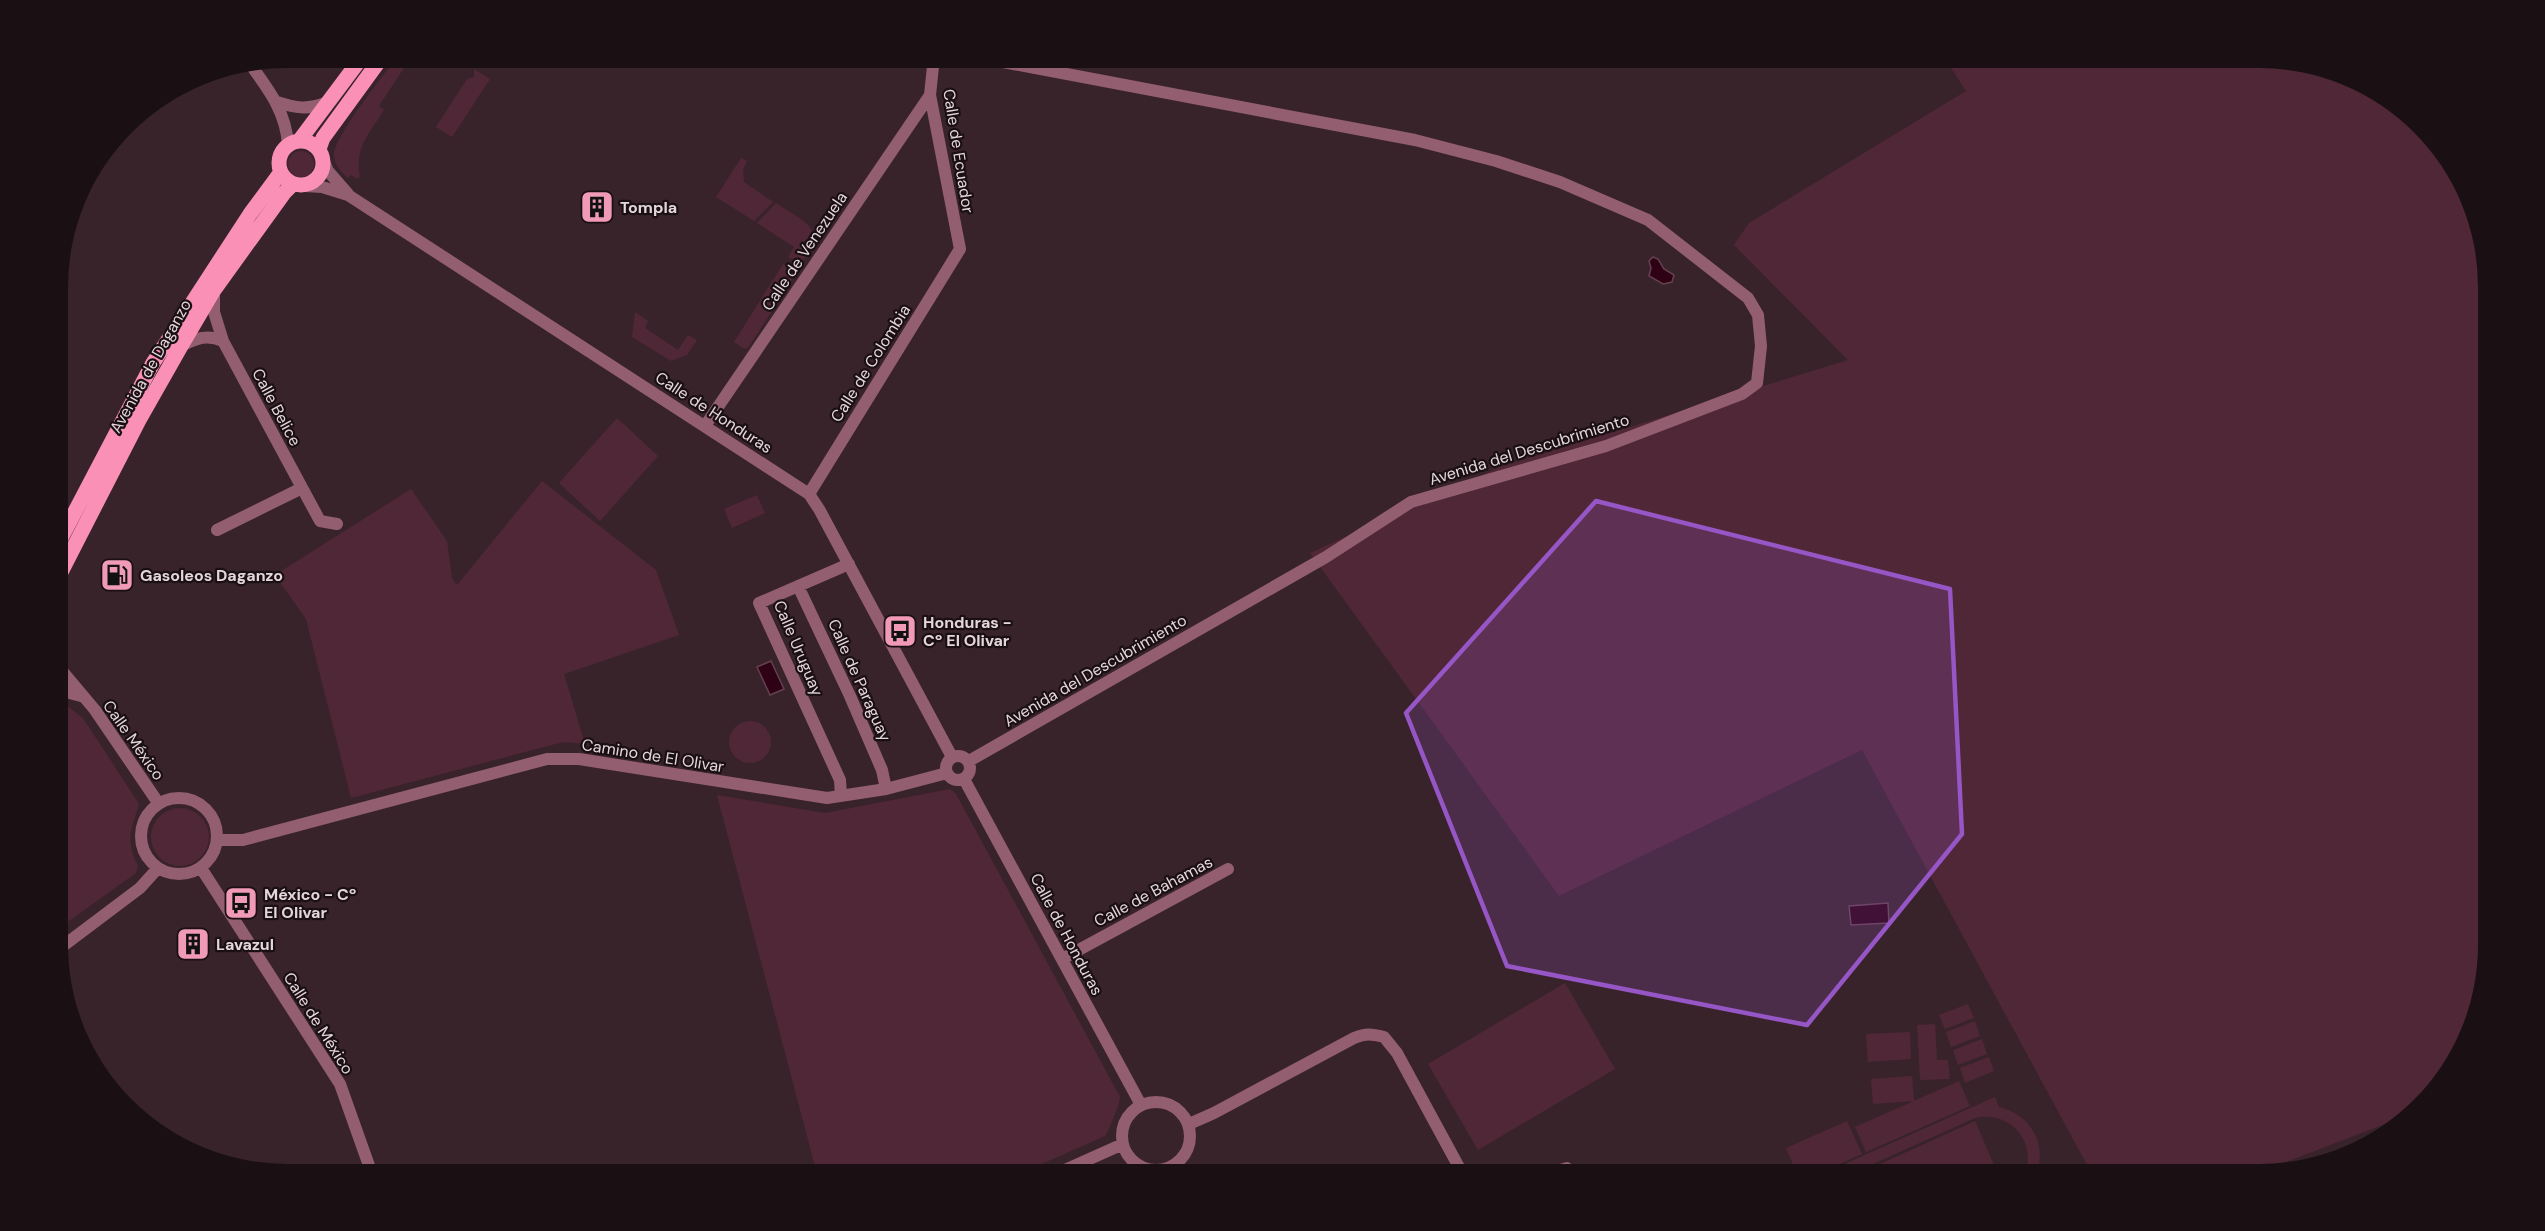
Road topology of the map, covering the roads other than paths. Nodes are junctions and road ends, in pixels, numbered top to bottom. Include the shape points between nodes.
1 (353, 68) edge
2 (374, 68) edge
3 (933, 68) edge
4 (1035, 68) edge
5 (254, 70) edge
6 (930, 95) junction
7 (277, 102) junction
8 (326, 103) junction
9 (293, 143) junction
10 (321, 154) junction
11 (281, 172) junction
12 (299, 185) junction
13 (348, 195) junction
14 (960, 249) joint
15 (214, 290) junction
16 (224, 341) junction
17 (181, 346) junction
18 (705, 426) junction
19 (302, 488) junction
20 (809, 494) junction
21 (337, 524) dead end
22 (68, 525) edge
23 (217, 530) dead end
24 (68, 558) edge
25 (849, 564) junction
26 (798, 586) junction
27 (68, 679) edge
28 (68, 693) edge
29 (81, 696) junction
30 (952, 757) junction
31 (969, 761) junction
32 (947, 773) junction
33 (964, 778) junction
34 (886, 789) junction
35 (841, 796) junction
36 (159, 804) junction
37 (217, 840) junction
38 (158, 868) junction
39 (201, 868) junction
40 (1228, 869) dead end
41 (68, 943) edge
42 (1062, 959) junction
43 (1141, 1105) junction
44 (1189, 1124) junction
45 (1123, 1144) junction
46 (368, 1164) edge
47 (1078, 1164) edge
48 (1138, 1164) edge
49 (1178, 1164) edge
50 (1457, 1164) edge

1 - 8 main road
2 - 10 main road via 323,138
3 - 6 street, Calle de Ecuador
4 - 31 street, Avenida del Descubrimiento via 1414,140 1560,182 1648,220 1748,298 1758,315 1761,346 1757,383 1742,394 1606,446 1411,502 1326,557
5 - 7 street
6 - 14 street, Calle de Ecuador
6 - 18 street, Calle de Venezuela
7 - 8 street via 306,109
7 - 9 street
8 - 9 main road
9 - 10 main road via 310,143
9 - 11 main road via 279,160
10 - 12 main road via 320,175
10 - 13 street, Calle de Honduras via 328,171
11 - 12 main road
11 - 22 main road, Avenida de Daganzo via 153,363
12 - 13 street, Calle de Honduras
12 - 15 main road, Avenida de Daganzo via 284,193
13 - 18 street, Calle de Honduras
14 - 20 street, Calle de Colombia
15 - 16 street, Calle Belice via 214,312
15 - 17 main road, Avenida de Daganzo
16 - 17 street via 207,336
16 - 19 street, Calle Belice
17 - 24 main road, Avenida de Daganzo
18 - 20 street, Calle de Honduras
19 - 21 street, Calle Belice via 320,521
19 - 23 street
20 - 25 street, Calle de Honduras
25 - 26 street, Calle Uruguay
25 - 30 street, Calle de Honduras
26 - 34 street, Calle de Paraguay via 850,696 882,770
26 - 35 street, Calle Uruguay via 759,603 840,780
27 - 29 street, Calle México
28 - 29 street, Calle México
29 - 36 street, Calle México via 95,710
30 - 31 street
30 - 32 street
31 - 33 street
32 - 33 street via 958,780
32 - 34 street, Camino de El Olivar
33 - 42 street, Calle de Honduras
34 - 35 street, Camino de El Olivar
35 - 37 street, Camino de El Olivar via 805,795 579,759 546,759 243,840
36 - 37 street via 182,798 202,806 216,826
36 - 38 street via 149,813 141,837 146,855
37 - 39 street via 214,853
38 - 39 street via 180,875
38 - 41 street via 140,888
39 - 46 street, Calle de México via 340,1084
40 - 42 street, Calle de Bahamas
42 - 43 street, Calle de Honduras
43 - 44 street via 1164,1102 1174,1106
43 - 45 street via 1125,1121
44 - 49 street via 1191,1134 1186,1153
44 - 50 street via 1366,1033 1384,1036 1396,1053
45 - 47 street
45 - 48 street

